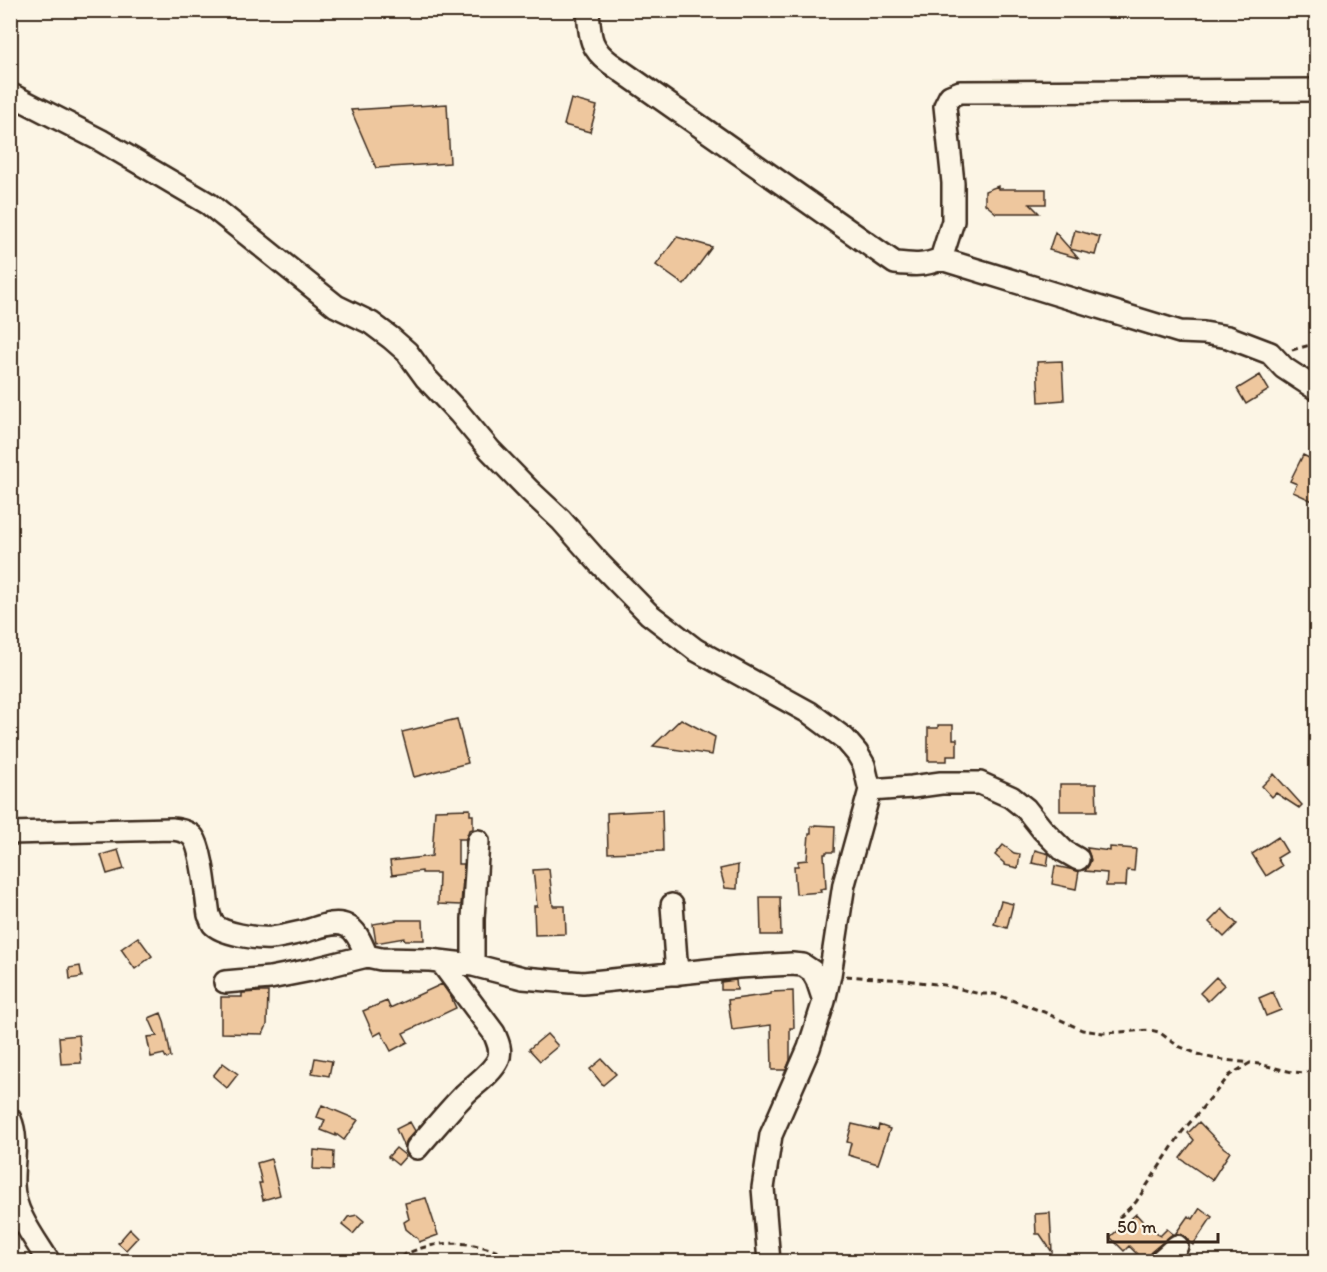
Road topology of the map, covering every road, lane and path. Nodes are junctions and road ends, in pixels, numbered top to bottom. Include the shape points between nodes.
1 (588, 10) edge
2 (1317, 90) edge
3 (10, 94) edge
4 (941, 259) junction
5 (1317, 345) edge
6 (1270, 353) junction
7 (1317, 389) edge
8 (870, 790) junction
9 (10, 832) edge
10 (478, 841) dead end
11 (1078, 859) dead end
12 (672, 905) dead end
13 (367, 956) junction
14 (441, 962) junction
15 (473, 965) junction
16 (677, 974) junction
17 (830, 975) junction
18 (225, 982) dead end
19 (824, 1001) junction
20 (1251, 1063) junction
21 (1317, 1066) edge
22 (10, 1119) edge
23 (417, 1148) dead end
24 (1119, 1218) dead end
25 (1177, 1246) dead end
26 (49, 1262) edge
27 (392, 1262) edge
28 (519, 1262) edge
29 (769, 1262) edge
30 (1159, 1262) edge

1 - 4 street via 592,44 600,56 895,263 916,266
2 - 4 street via 960,92 950,96 945,106 953,221
3 - 8 street via 100,140 209,204 336,306 391,338 490,450 649,614 696,650 810,713 845,739 864,765
4 - 6 street via 1180,332 1228,337
5 - 6 path
6 - 7 street via 1284,368
8 - 11 street via 980,783 1011,796 1064,851
8 - 17 street via 844,884
9 - 13 street via 184,830 199,850 214,925 245,936 269,938 341,923 358,937
10 - 15 street
12 - 16 street
13 - 14 street
13 - 18 street via 270,978
14 - 15 street
14 - 23 street via 494,1033 500,1051 492,1068
15 - 16 street via 524,978 584,983
16 - 19 street via 803,965 812,971
17 - 19 street
17 - 20 path via 904,980 995,994 1082,1030 1150,1030 1203,1056
19 - 29 street via 809,1048 771,1135 763,1188
20 - 21 path via 1306,1073
20 - 24 path via 1221,1085 1182,1132 1136,1202
22 - 26 street via 15,1132 13,1187 19,1210
25 - 30 street
27 - 28 path via 425,1246 452,1243 476,1244

